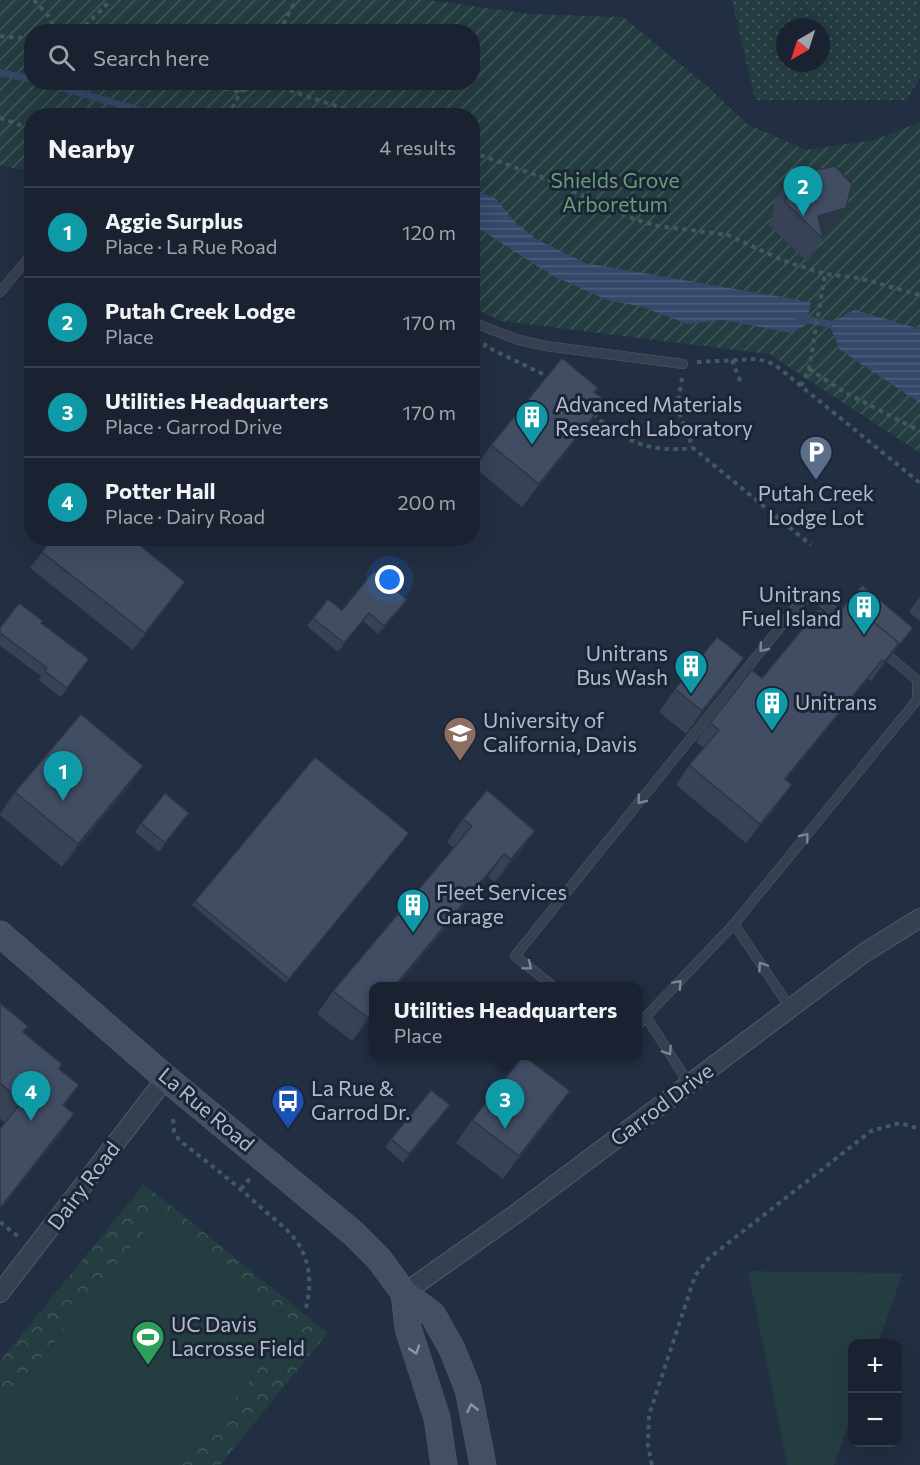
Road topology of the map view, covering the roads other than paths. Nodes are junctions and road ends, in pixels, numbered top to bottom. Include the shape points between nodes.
1 (24, 264) edge
2 (0, 292) edge
3 (480, 325) edge
4 (683, 364) road end
5 (855, 629) edge
6 (872, 643) edge
7 (920, 918) edge
8 (734, 924) junction
9 (0, 934) edge
10 (547, 982) edge
11 (791, 1009) junction
12 (647, 1018) junction
13 (642, 1022) edge
14 (166, 1077) junction
15 (689, 1084) junction
16 (0, 1293) edge
17 (404, 1293) junction
18 (444, 1465) edge
19 (483, 1465) edge

1 - 2 lane
3 - 4 lane via 546,346
5 -> 10 lane via 819,599 803,598 515,956
8 -> 6 lane via 917,700 917,680
7 - 11 street, Garrod Drive via 864,953
11 -> 8 lane
12 -> 8 lane
9 - 14 street, La Rue Road
11 - 15 street, Garrod Drive
12 - 13 lane
12 -> 15 lane
14 - 16 street, Dairy Road
14 - 17 street, La Rue Road via 353,1233
15 - 17 street, Garrod Drive
17 -> 18 street, La Rue Road via 408,1328 437,1419
19 -> 17 street, La Rue Road via 468,1389 452,1349 433,1315

